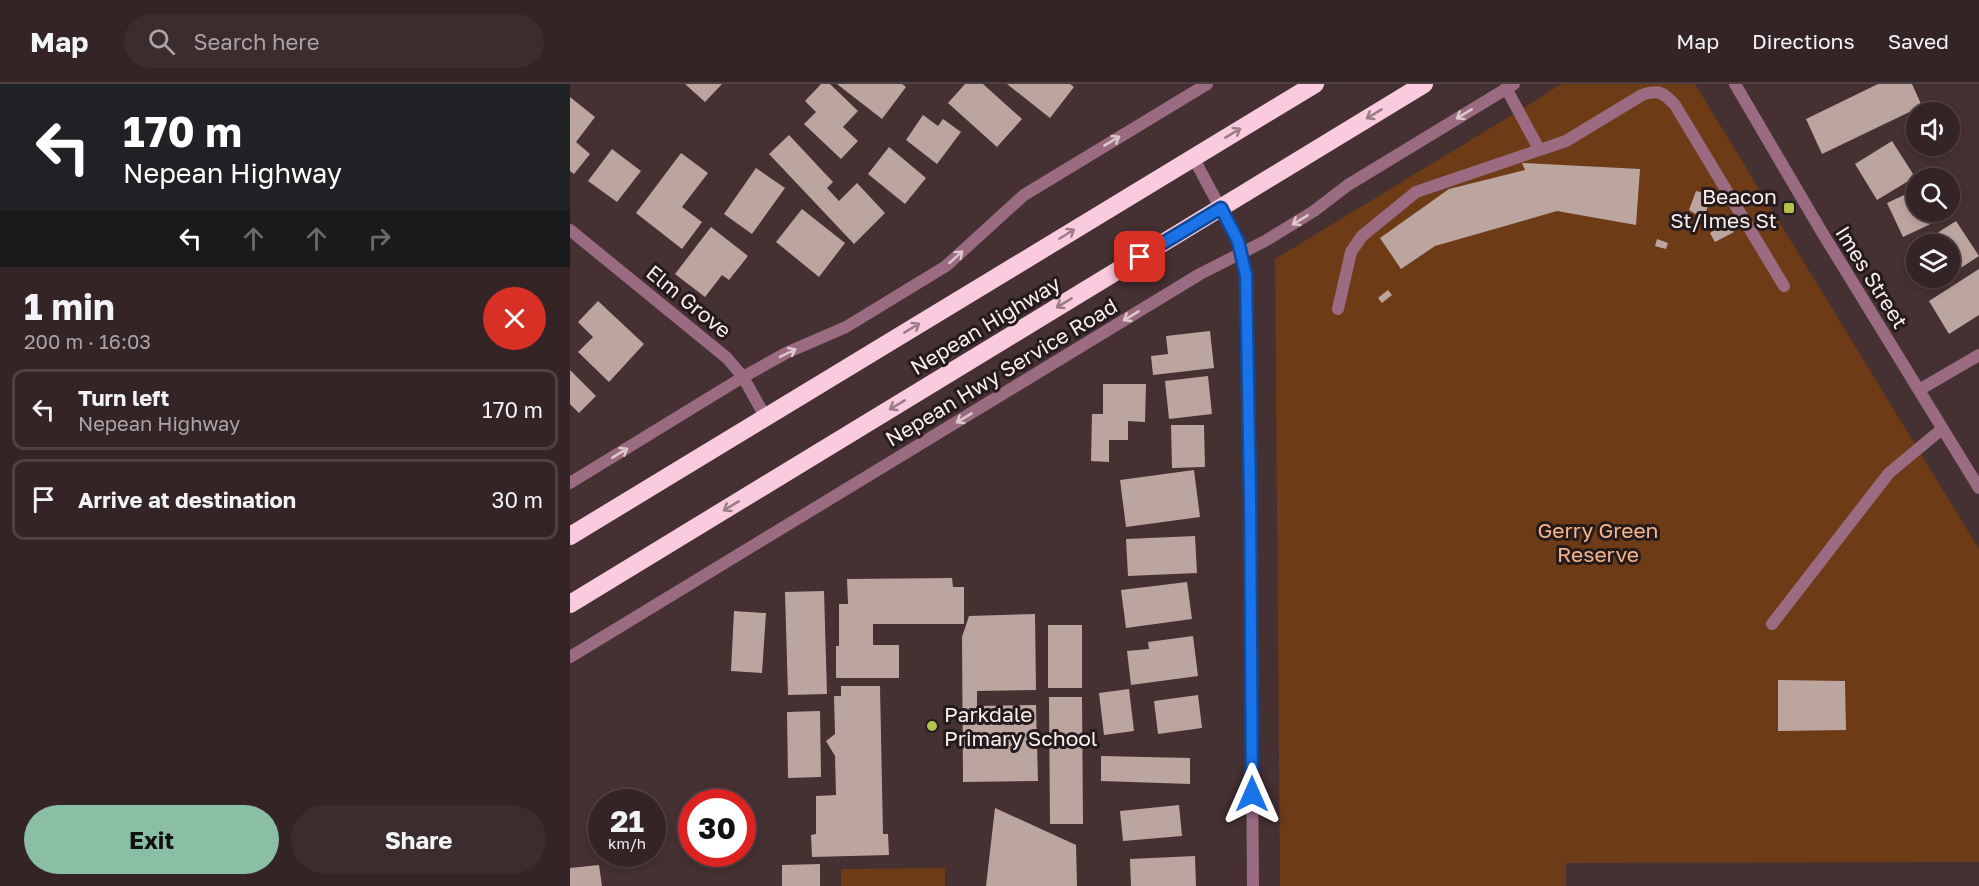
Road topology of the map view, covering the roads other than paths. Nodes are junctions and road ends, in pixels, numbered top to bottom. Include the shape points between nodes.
1 (1207, 84) edge
2 (1315, 84) edge
3 (1424, 84) edge
4 (1735, 84) edge
5 (1510, 86) edge
6 (1539, 148) junction
7 (1193, 157) junction
8 (1221, 208) junction
9 (570, 230) edge
10 (1241, 253) junction
11 (1784, 286) dead end
12 (1338, 309) dead end
13 (1979, 355) edge
14 (743, 377) junction
15 (1920, 390) junction
16 (766, 418) junction
17 (1942, 429) junction
18 (570, 483) edge
19 (1979, 488) edge
20 (570, 536) edge
21 (570, 604) edge
22 (1772, 624) dead end
23 (570, 657) edge
24 (1253, 886) edge

14 -> 1 street via 846,327 946,266 1024,195
7 -> 2 highway, Nepean Highway
3 -> 8 highway, Nepean Highway
4 - 15 street, Imes Street
5 - 6 street
5 -> 10 street, Nepean Hwy Service Road
6 - 11 street via 1566,141 1642,95 1664,94 1676,105
6 - 12 street via 1416,192 1362,236 1351,252
7 - 8 street
16 -> 7 highway, Nepean Highway
8 - 10 street
8 -> 21 highway, Nepean Highway
9 - 14 street, Elm Grove via 722,354
10 -> 23 street, Nepean Hwy Service Road via 1200,274
10 - 24 street via 1246,275
13 - 15 street
14 - 16 street, Elm Grove
18 -> 14 street
15 - 17 street, Imes Street
16 - 20 highway, Nepean Highway
17 - 19 street, Imes Street
17 - 22 street via 1889,473

